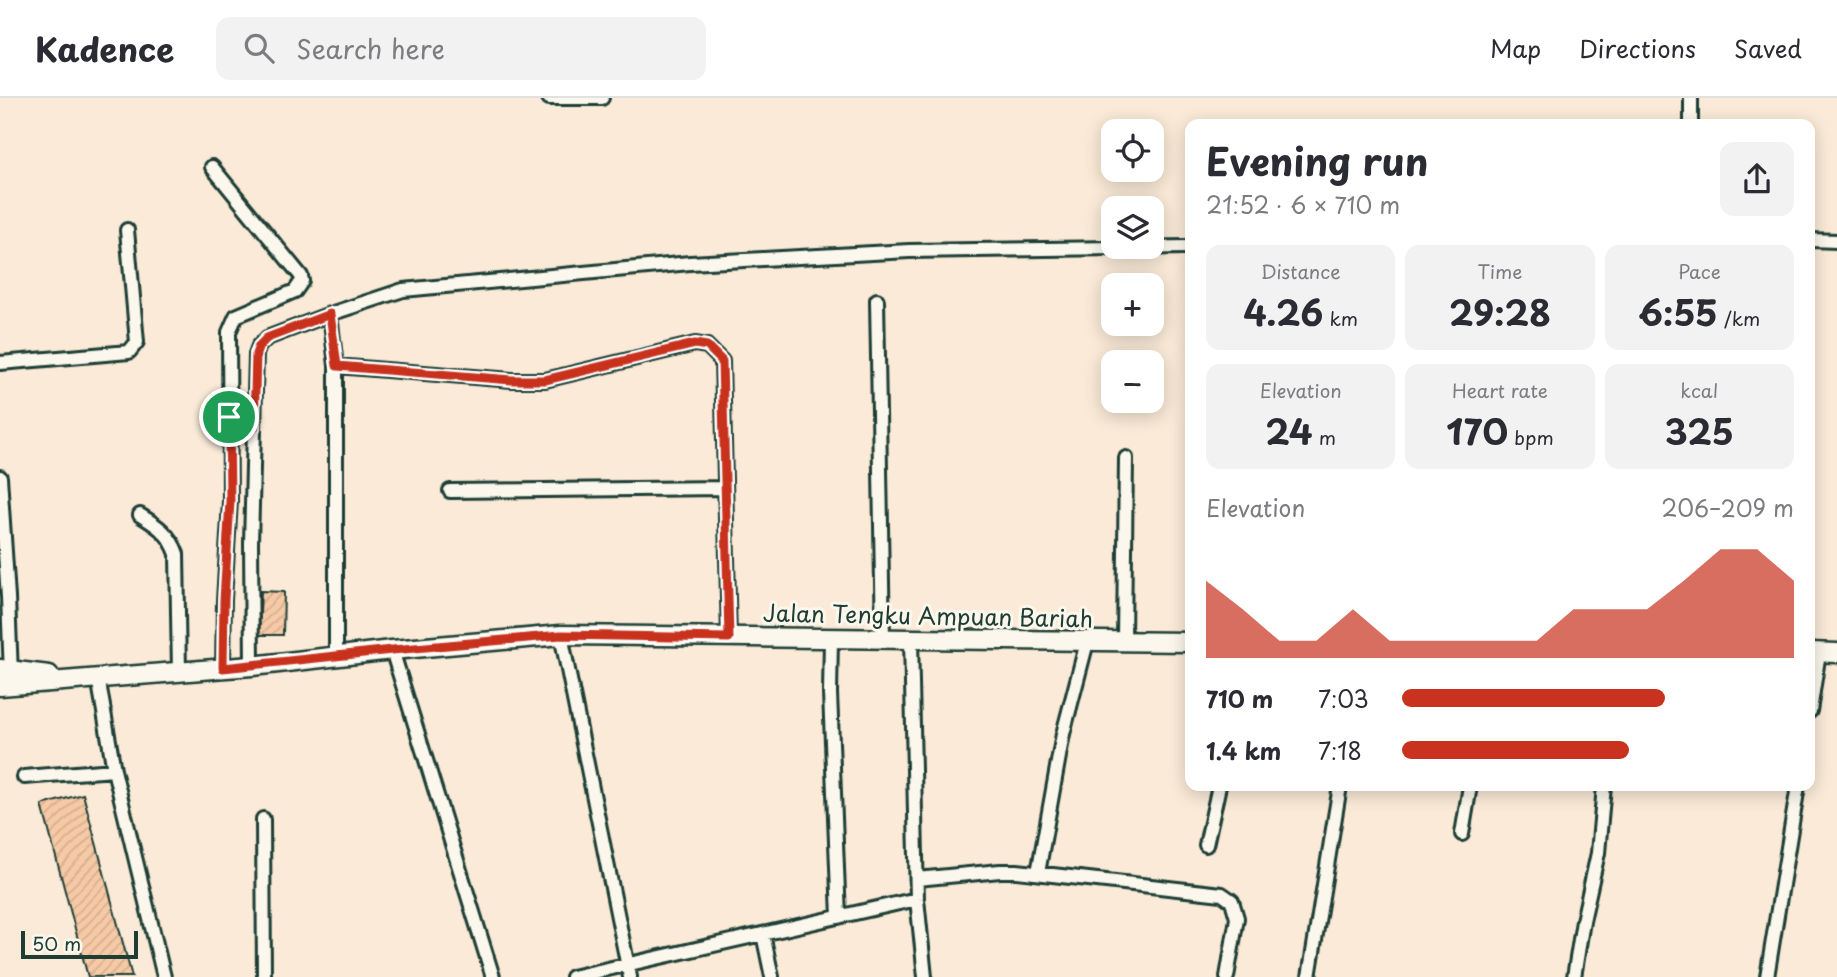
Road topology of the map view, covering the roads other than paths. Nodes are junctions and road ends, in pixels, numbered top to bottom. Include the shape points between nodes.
1 (549, 98) edge
2 (602, 98) edge
3 (1692, 98) edge
4 (1691, 119) edge
5 (212, 166) dead end
6 (127, 230) dead end
7 (1815, 240) edge
8 (1837, 242) edge
9 (1185, 247) edge
10 (877, 300) dead end
11 (330, 314) junction
12 (0, 363) edge
13 (337, 366) junction
14 (229, 417) junction
15 (254, 428) junction
16 (1126, 458) dead end
17 (0, 477) edge
18 (724, 488) junction
19 (450, 491) dead end
20 (140, 515) dead end
21 (561, 635) junction
22 (729, 638) junction
23 (831, 639) junction
24 (883, 639) junction
25 (911, 640) junction
26 (1087, 642) junction
27 (1124, 642) junction
28 (1185, 642) edge
29 (392, 650) junction
30 (1822, 653) edge
31 (336, 656) junction
32 (252, 666) junction
33 (223, 668) junction
34 (179, 672) junction
35 (5, 678) edge
36 (89, 678) junction
37 (1815, 687) edge
38 (114, 770) junction
39 (24, 777) dead end
40 (1218, 791) edge
41 (1339, 791) edge
42 (1469, 791) edge
43 (1604, 791) edge
44 (1797, 791) edge
45 (262, 819) dead end
46 (1462, 834) dead end
47 (1206, 845) dead end
48 (1038, 873) junction
49 (917, 879) junction
50 (917, 899) junction
51 (839, 917) junction
52 (763, 934) junction
53 (629, 971) edge
54 (164, 977) edge
55 (264, 977) edge
56 (493, 977) edge
57 (572, 977) edge
58 (772, 977) edge
59 (925, 977) edge
60 (1227, 977) edge
61 (1309, 977) edge
62 (1574, 977) edge
63 (1767, 977) edge

1 - 2 street
3 - 4 street
5 - 14 street via 302,281 295,291 233,320
6 - 12 street via 134,348
7 - 8 street
9 - 11 street via 909,251 690,263 403,290
10 - 24 street
11 - 13 street
11 - 15 street via 267,338 259,346
13 - 18 street via 545,380 695,344 707,346 722,361
13 - 31 street
14 - 15 street
14 - 33 street
15 - 32 street
16 - 27 street
17 - 35 street
18 - 19 street
18 - 22 street
20 - 34 street via 166,532 177,554
21 - 22 main road, Jalan Tengku Ampuan Bariah
21 - 29 main road, Jalan Tengku Ampuan Bariah
21 - 53 street
22 - 23 main road, Jalan Tengku Ampuan Bariah
23 - 24 main road, Jalan Tengku Ampuan Bariah
23 - 51 street
24 - 25 main road, Jalan Tengku Ampuan Bariah
25 - 26 main road, Jalan Tengku Ampuan Bariah
25 - 49 street
26 - 27 main road, Jalan Tengku Ampuan Bariah
26 - 48 street via 1063,734
27 - 28 main road, Jalan Tengku Ampuan Bariah
29 - 31 main road, Jalan Tengku Ampuan Bariah
29 - 56 street
30 - 37 street
31 - 32 main road, Jalan Tengku Ampuan Bariah
32 - 33 main road, Jalan Tengku Ampuan Bariah
33 - 34 main road, Jalan Tengku Ampuan Bariah
34 - 36 main road, Jalan Tengku Ampuan Bariah
35 - 36 main road, Jalan Tengku Ampuan Bariah
36 - 38 street
38 - 39 street
38 - 54 street
40 - 47 street
41 - 61 street
42 - 46 street
43 - 62 street via 1598,853
44 - 63 street
45 - 55 street
48 - 49 street via 1000,871
48 - 60 street via 1222,894 1232,901 1237,918
49 - 50 street
50 - 51 street
50 - 59 street
51 - 52 street
52 - 53 street
52 - 58 street
53 - 57 street

